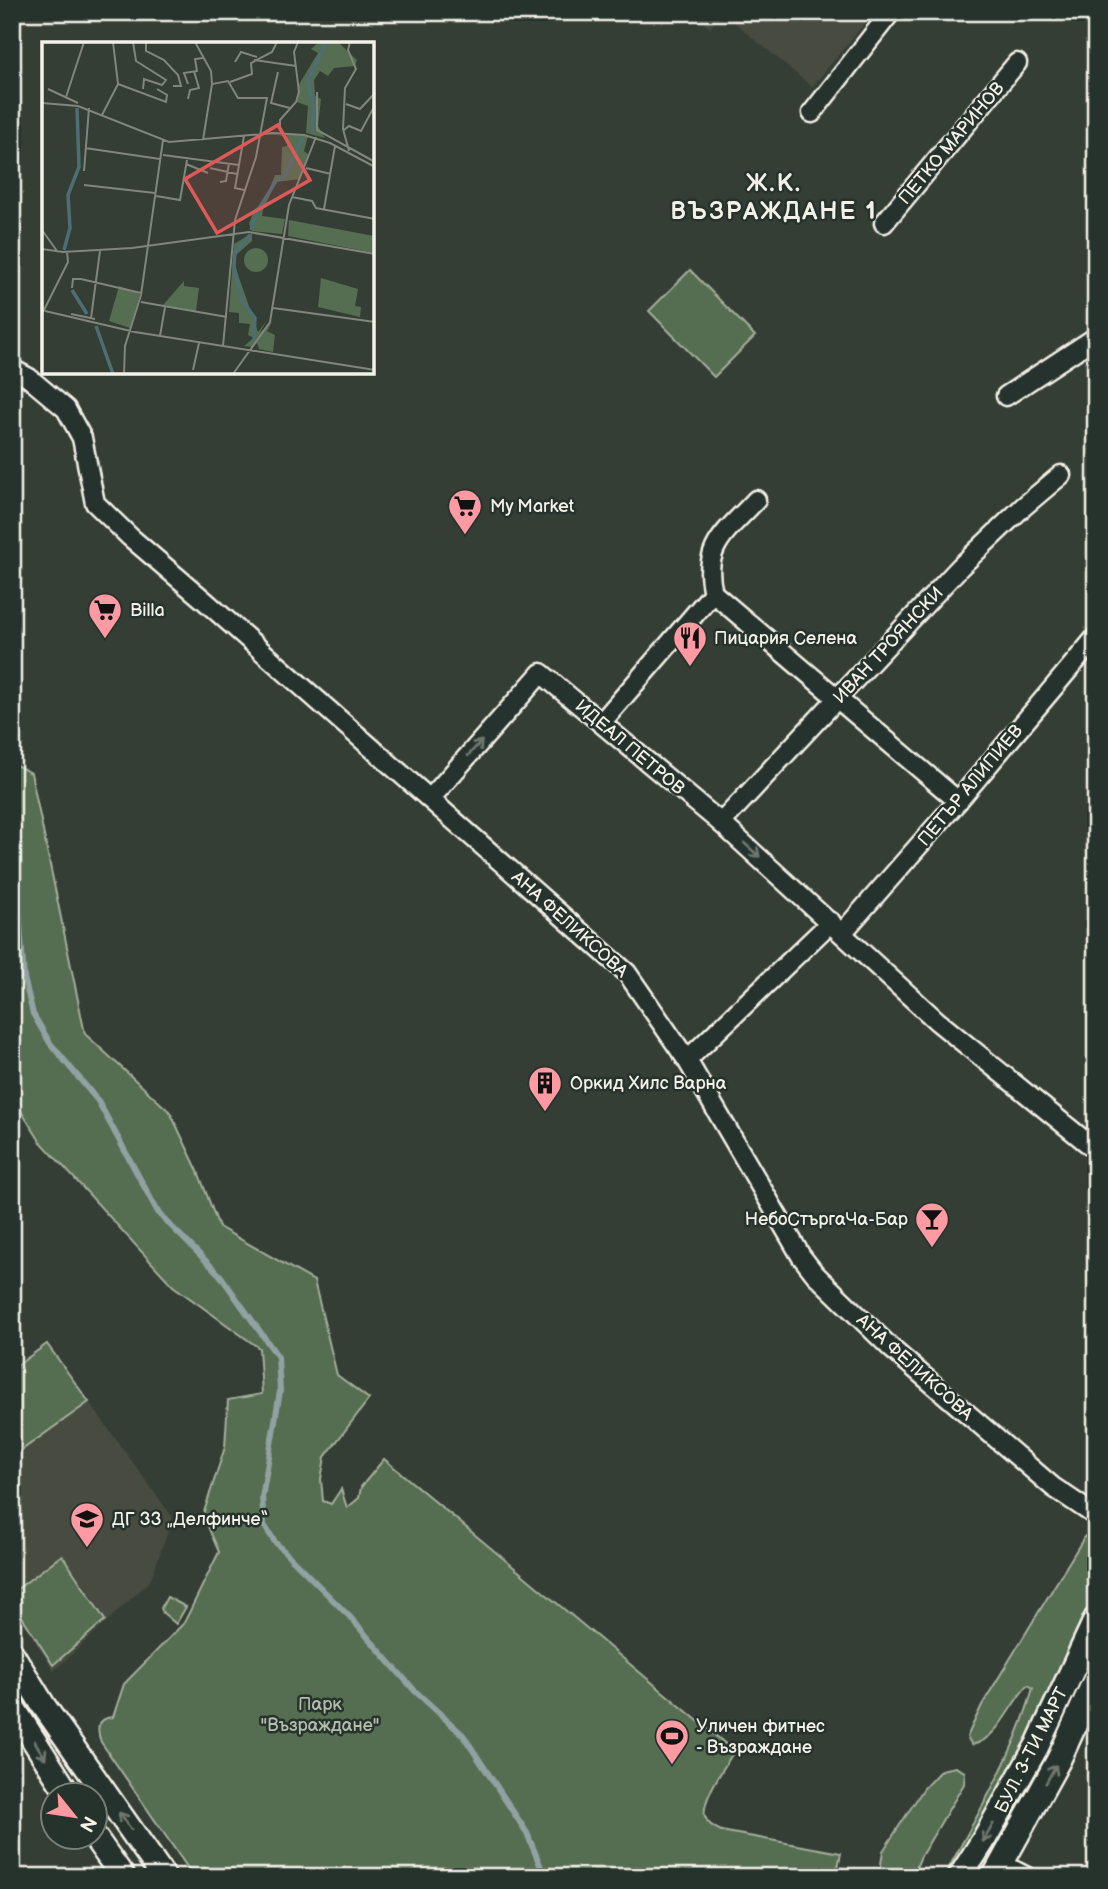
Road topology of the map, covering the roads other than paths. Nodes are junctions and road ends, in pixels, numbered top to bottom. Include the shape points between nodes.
1 (891, 12) edge
2 (1017, 63) dead end
3 (812, 113) dead end
4 (884, 223) dead end
5 (1096, 337) edge
6 (12, 369) edge
7 (1006, 396) dead end
8 (1061, 475) dead end
9 (756, 500) dead end
10 (713, 593) junction
11 (1096, 637) edge
12 (839, 698) junction
13 (601, 723) junction
14 (430, 799) junction
15 (958, 801) junction
16 (722, 823) junction
17 (837, 927) junction
18 (687, 1060) junction
19 (1096, 1150) edge
20 (1096, 1516) edge
21 (1096, 1619) edge
22 (12, 1654) edge
23 (1096, 1678) edge
24 (12, 1706) edge
25 (59, 1780) edge
26 (104, 1850) edge
27 (998, 1870) edge
28 (123, 1877) edge
29 (164, 1877) edge
30 (960, 1877) edge
31 (1027, 1877) edge

1 - 3 street
2 - 4 street, ПЕТКО МАРИНОВ
5 - 7 street
6 - 14 street, АНА ФЕЛИКСОВА via 66,409 82,438 95,503
8 - 12 street, ИВАН ТРОЯНСКИ via 960,567
9 - 10 street via 712,550
10 - 12 street
10 - 13 street
11 - 15 street, ПЕТЪР АЛИПИЕВ
12 - 15 street
12 - 16 street, ИВАН ТРОЯНСКИ
14 -> 13 street, ИДЕАЛ ПЕТРОВ via 541,673
13 - 16 street, ИДЕАЛ ПЕТРОВ
14 - 18 street, АНА ФЕЛИКСОВА via 627,973
15 - 17 street, ПЕТЪР АЛИПИЕВ
16 -> 17 street, ИДЕАЛ ПЕТРОВ
17 - 18 street, ПЕТЪР АЛИПИЕВ
17 - 19 street, ИДЕАЛ ПЕТРОВ via 937,1021
18 - 20 street, АНА ФЕЛИКСОВА via 814,1274 902,1358 1053,1487
21 -> 30 street, БУЛ. 3-ТИ МАРТ via 1037,1746
29 -> 22 street
27 -> 23 street, БУЛ. 3-ТИ МАРТ via 1059,1759
24 -> 25 street
26 - 28 street
27 - 31 street

